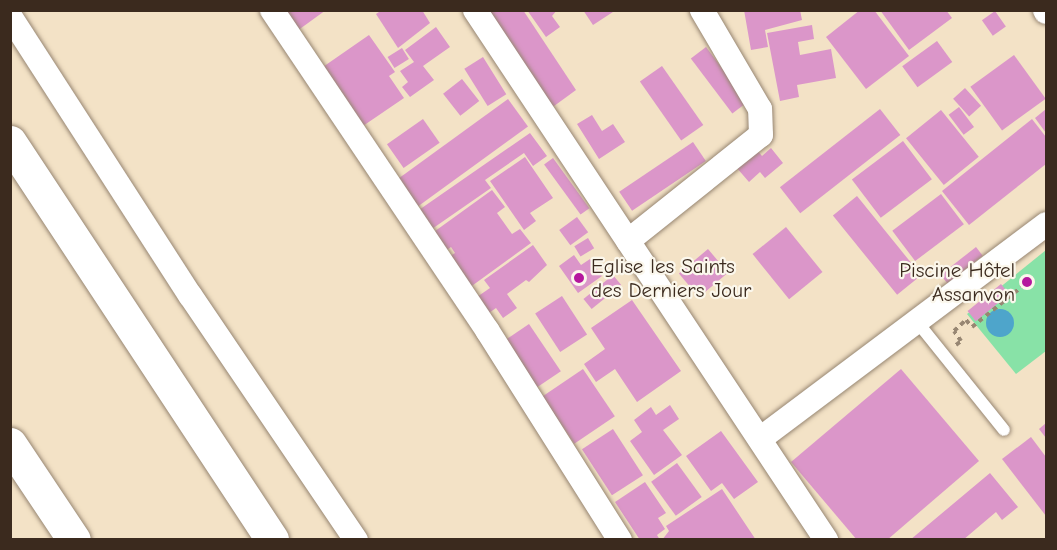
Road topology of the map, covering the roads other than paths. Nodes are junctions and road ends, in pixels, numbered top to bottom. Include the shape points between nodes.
1 (272, 10) edge
2 (475, 10) edge
3 (702, 10) edge
4 (10, 16) edge
5 (10, 142) edge
6 (1047, 224) edge
7 (628, 241) junction
8 (918, 322) junction
9 (1004, 430) dead end
10 (759, 439) junction
11 (10, 444) edge
12 (74, 540) edge
13 (272, 540) edge
14 (356, 540) edge
15 (620, 540) edge
16 (826, 540) edge

1 - 15 street via 487,330
2 - 7 street
3 - 7 street via 760,109 761,135
4 - 14 street via 190,295
5 - 13 highway
6 - 8 street
7 - 10 street
8 - 9 lane
8 - 10 street
10 - 16 street
11 - 12 highway

